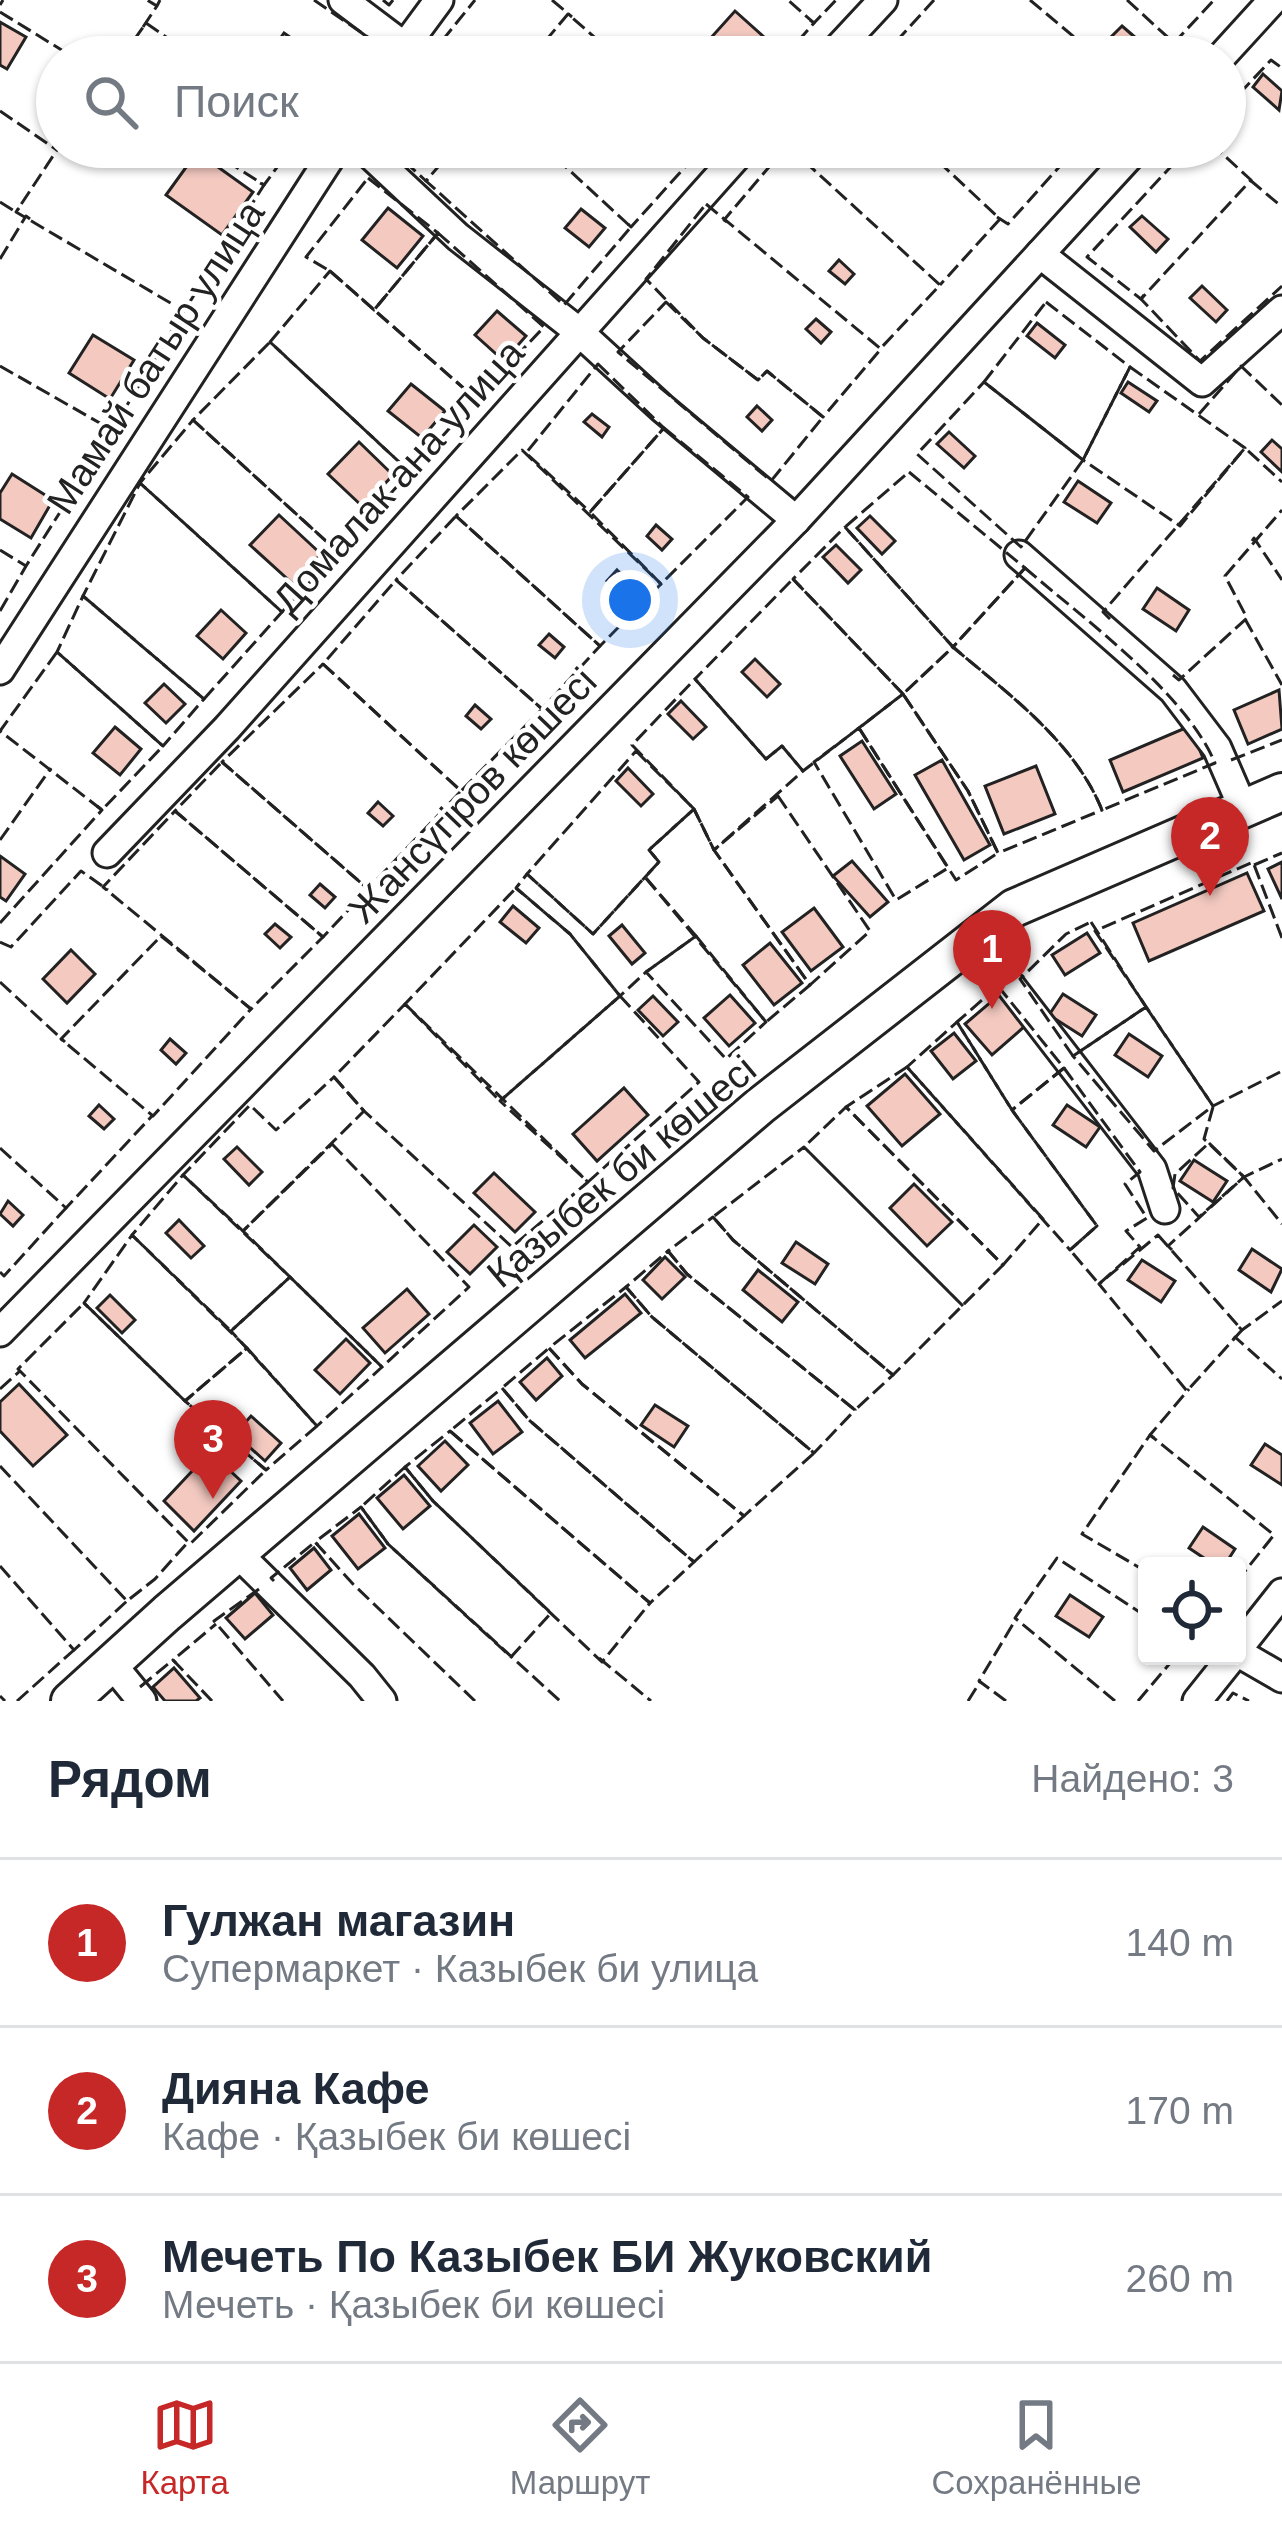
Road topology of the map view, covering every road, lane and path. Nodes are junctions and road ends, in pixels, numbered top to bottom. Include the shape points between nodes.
1 (343, 0) edge
2 (439, 0) edge
3 (883, 0) edge
4 (1273, 0) edge
5 (384, 36) edge
6 (412, 36) edge
7 (850, 36) edge
8 (1240, 36) edge
9 (324, 168) edge
10 (385, 168) edge
11 (726, 168) edge
12 (1119, 168) edge
13 (1040, 254) junction
14 (1282, 310) edge
15 (578, 331) junction
16 (796, 520) junction
17 (1019, 555) dead end
18 (0, 670) edge
19 (1282, 792) edge
20 (1244, 808) junction
21 (106, 854) dead end
22 (976, 940) junction
23 (1165, 1209) dead end
24 (0, 1331) edge
25 (237, 1553) junction
26 (1282, 1593) edge
27 (1246, 1640) edge
28 (1246, 1658) edge
29 (111, 1663) junction
30 (1226, 1665) edge
31 (1282, 1678) edge
32 (70, 1701) edge
33 (142, 1701) edge
34 (382, 1701) edge
35 (1198, 1701) edge

1 - 5 street
2 - 6 street
3 - 7 street
4 - 8 street
9 - 18 street, Мамай батыр улица
10 - 15 street
11 - 15 street, Домалак ана улица
12 - 13 street, Жансүгіров көшесі
13 - 14 street via 1202,382
13 - 16 street, Жансүгіров көшесі
15 - 16 street
15 - 21 street, Домалак ана улица
16 - 24 street, Жансүгіров көшесі
17 - 20 street via 1173,690 1217,748
19 - 20 main road, Қазыбек би көшесі
20 - 22 main road, Қазыбек би көшесі via 1014,908
22 - 23 street via 1152,1168
22 - 25 main road, Қазыбек би көшесі via 760,1106
25 - 29 main road, Қазыбек би көшесі
25 - 34 street
26 - 27 street
28 - 31 street
29 - 32 main road, Қазыбек би көшесі
29 - 33 street
30 - 35 street

